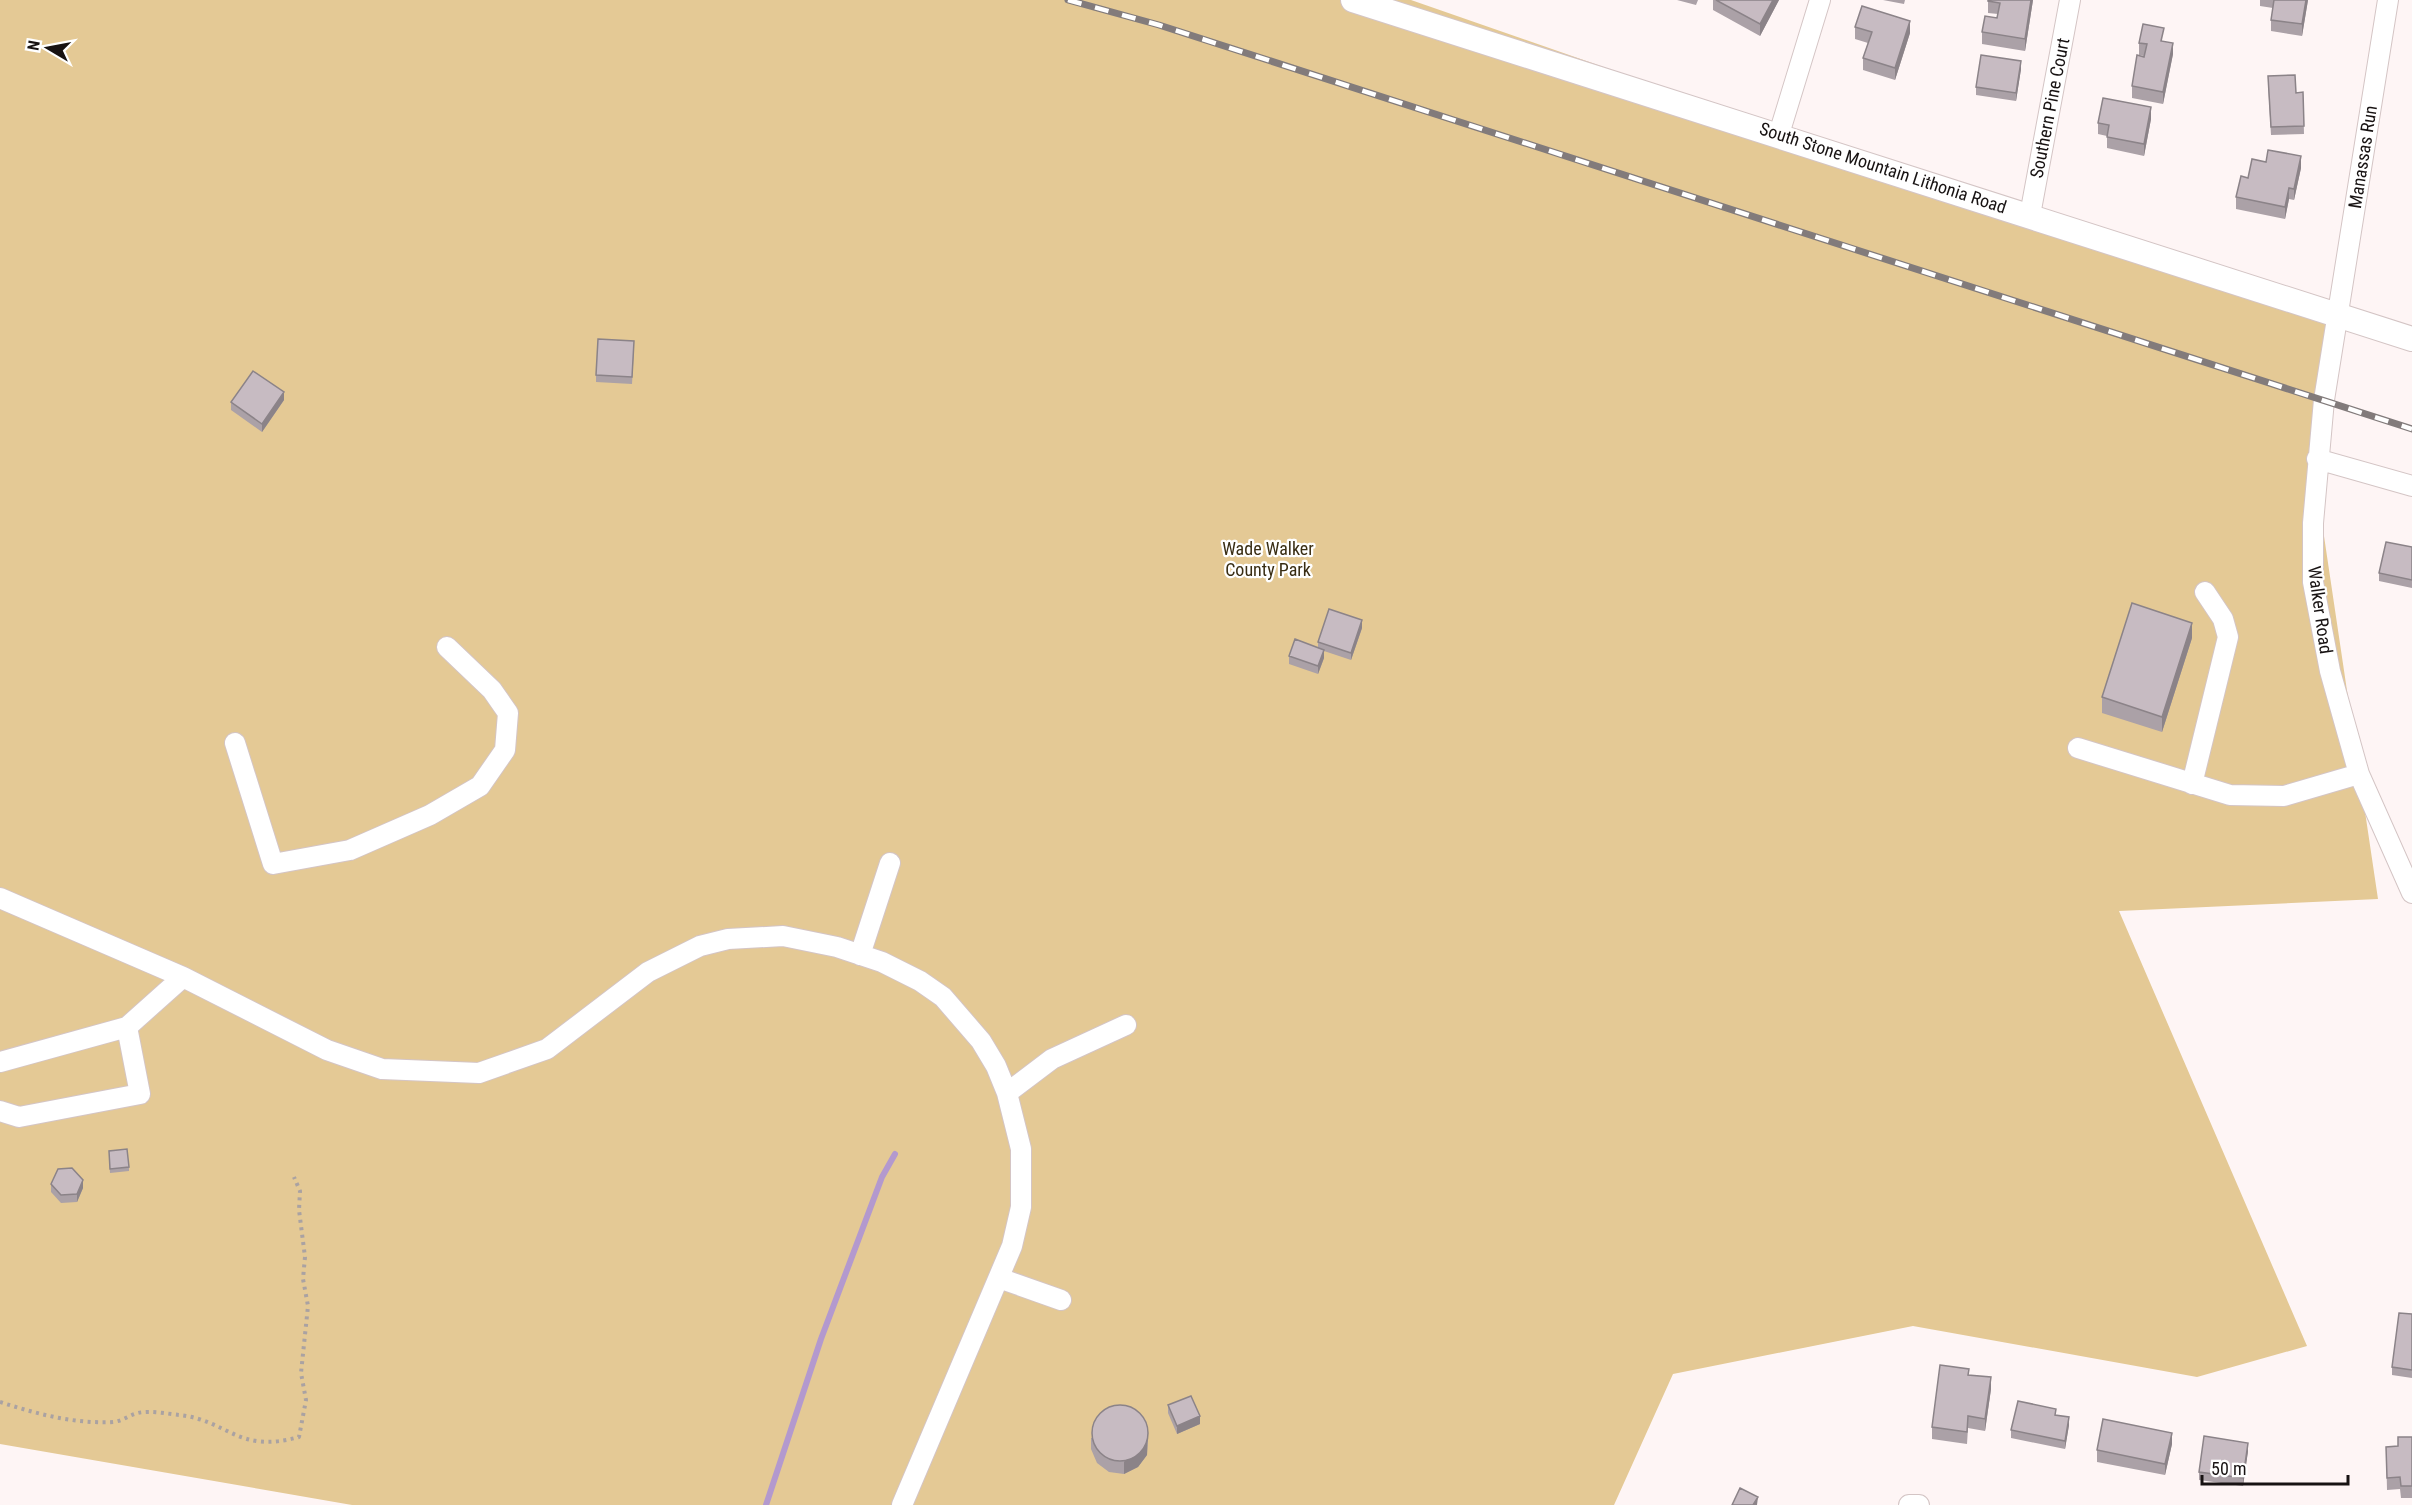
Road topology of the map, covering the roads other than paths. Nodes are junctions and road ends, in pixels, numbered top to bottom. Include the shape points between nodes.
1 (1353, 0) edge
2 (1820, 0) edge
3 (2070, 0) edge
4 (2388, 0) edge
5 (1779, 134) junction
6 (2030, 215) junction
7 (2338, 314) junction
8 (2412, 339) edge
9 (2317, 459) junction
10 (2412, 486) edge
11 (2205, 592) dead end
12 (447, 647) dead end
13 (235, 743) dead end
14 (2078, 748) dead end
15 (2359, 774) junction
16 (2192, 784) junction
17 (890, 863) dead end
18 (2412, 893) edge
19 (0, 898) edge
20 (860, 955) junction
21 (183, 977) junction
22 (1126, 1025) dead end
23 (127, 1027) junction
24 (0, 1062) edge
25 (1007, 1093) junction
26 (0, 1111) edge
27 (999, 1278) junction
28 (1061, 1300) dead end
29 (902, 1505) edge
30 (1909, 1505) edge
31 (1919, 1505) edge

1 - 5 main road, South Stone Mountain Lithonia Road
2 - 5 street
3 - 6 street, Southern Pine Court
4 - 7 street, Manassas Run
5 - 6 main road, South Stone Mountain Lithonia Road
6 - 7 main road, South Stone Mountain Lithonia Road
7 - 8 main road, South Stone Mountain Lithonia Road
7 - 9 street, Walker Road
9 - 10 street
9 - 15 street, Walker Road via 2313,582 2319,626
11 - 16 street via 2223,620 2228,637
12 - 13 street via 492,690 508,713 505,750 480,786 430,815 350,850 273,864
14 - 16 street
15 - 16 street via 2284,796 2230,795
15 - 18 street, Walker Road
17 - 20 street
19 - 21 street
20 - 21 street via 783,936 728,939 700,946 648,972 547,1049 479,1073 382,1069 327,1050
20 - 25 street via 882,962 944,997 981,1041
21 - 23 street
22 - 25 street via 1052,1059
23 - 24 street
23 - 26 street via 140,1094 19,1118
25 - 27 street via 1021,1149 1021,1207
27 - 28 street
27 - 29 street
30 - 31 street

